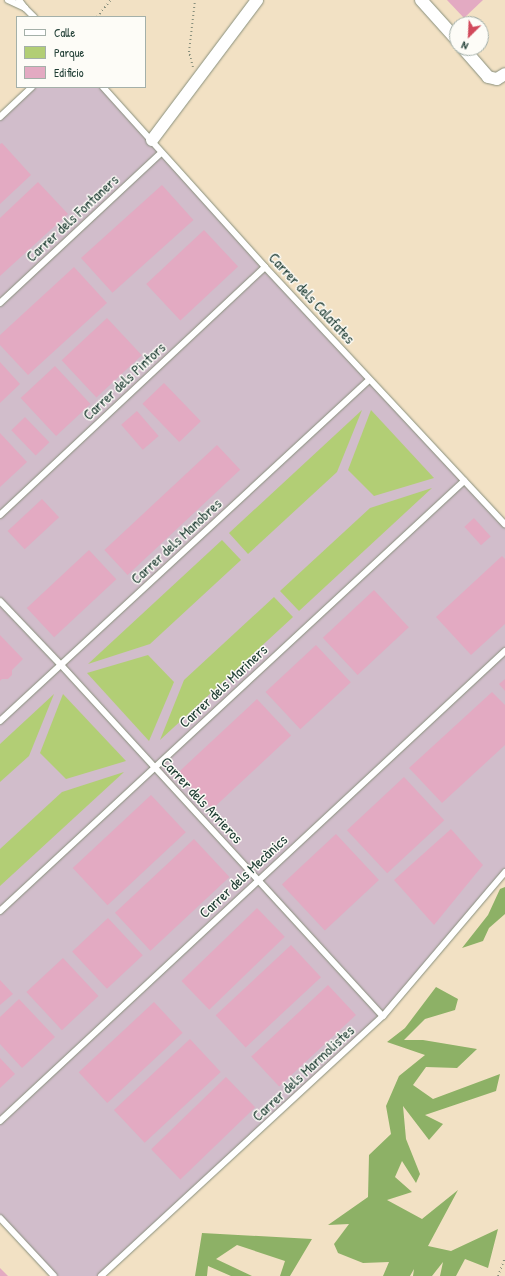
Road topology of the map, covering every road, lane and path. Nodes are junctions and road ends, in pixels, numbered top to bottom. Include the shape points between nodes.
1 (8, 0) edge
2 (19, 0) edge
3 (111, 0) edge
4 (195, 0) edge
5 (257, 0) edge
6 (421, 0) edge
7 (25, 8) junction
8 (33, 16) edge
9 (98, 16) edge
10 (449, 31) edge
11 (470, 56) edge
12 (505, 74) edge
13 (197, 80) junction
14 (31, 88) edge
15 (104, 88) edge
16 (0, 117) edge
17 (152, 140) junction
18 (161, 153) junction
19 (265, 267) junction
20 (0, 303) edge
21 (369, 380) junction
22 (464, 481) junction
23 (0, 515) edge
24 (505, 524) edge
25 (0, 601) edge
26 (505, 651) edge
27 (61, 665) junction
28 (0, 721) edge
29 (154, 767) junction
30 (505, 872) edge
31 (258, 880) junction
32 (0, 911) edge
33 (383, 1016) junction
34 (0, 1121) edge
35 (0, 1218) edge
36 (505, 1258) edge
37 (54, 1276) edge
38 (101, 1276) edge
39 (498, 1276) edge

1 - 7 lane
2 - 7 lane
3 - 9 path
4 - 13 path via 189,52
5 - 13 street
6 - 10 street
7 - 8 lane
11 - 12 street via 488,77 498,79
13 - 17 street
14 - 16 lane
15 - 17 lane, Carrer dels Calafates
17 - 18 lane, Carrer dels Calafates
18 - 19 lane, Carrer dels Calafates
18 - 20 lane, Carrer dels Fontaners
19 - 21 lane, Carrer dels Calafates
19 - 23 lane, Carrer dels Pintors
21 - 22 lane, Carrer dels Calafates
21 - 27 lane, Carrer dels Manobres
22 - 24 lane, Carrer dels Calafates
22 - 29 lane, Carrer dels Mariners
25 - 27 lane, Carrer dels Arrieros
26 - 31 lane, Carrer dels Mecànics
27 - 28 lane, Carrer dels Manobres
27 - 29 lane, Carrer dels Arrieros
29 - 31 lane, Carrer dels Arrieros
29 - 32 lane, Carrer dels Mariners
30 - 33 lane, Carrer dels Marmolistes
31 - 33 lane, Carrer dels Arrieros
31 - 34 lane, Carrer dels Mecànics
33 - 38 lane, Carrer dels Marmolistes
35 - 37 lane
36 - 39 path

